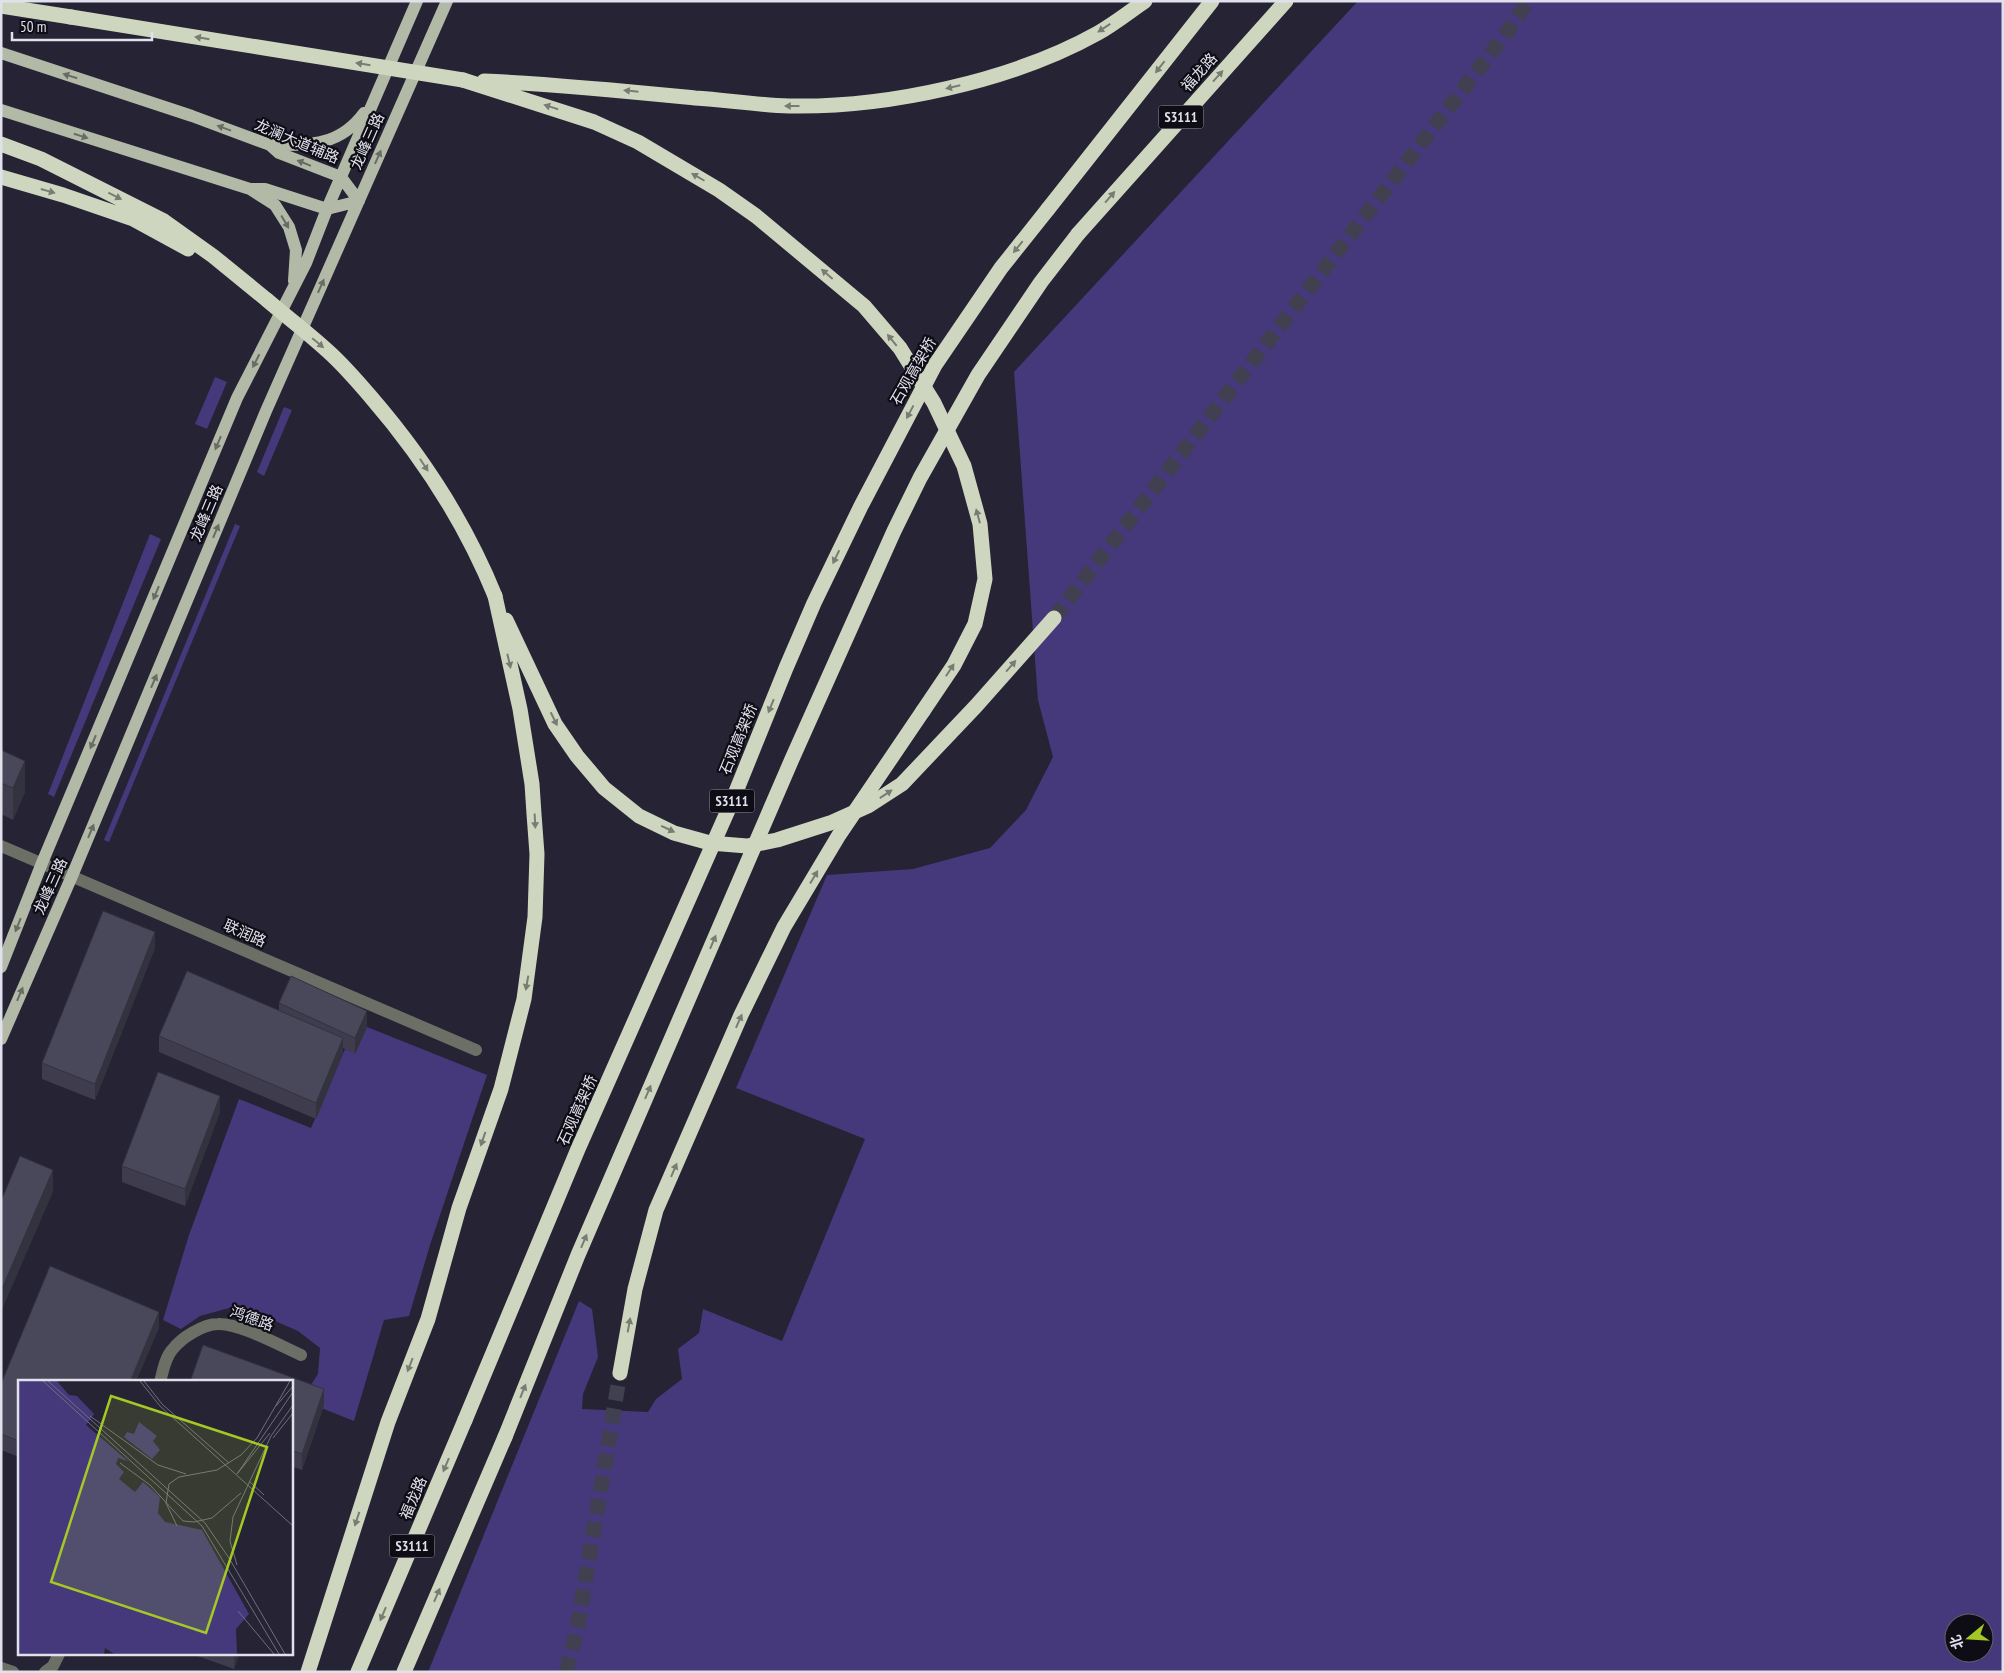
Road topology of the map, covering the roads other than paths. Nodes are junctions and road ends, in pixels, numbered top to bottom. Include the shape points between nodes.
1 (20, 1) edge
2 (417, 1) edge
3 (447, 1) edge
4 (1145, 1) edge
5 (1212, 1) edge
6 (1286, 1) edge
7 (1, 6) edge
8 (71, 17) junction
9 (1, 53) edge
10 (463, 80) junction
11 (376, 96) junction
12 (1, 110) edge
13 (1, 144) edge
14 (270, 145) junction
15 (1, 177) edge
16 (341, 177) junction
17 (250, 189) junction
18 (358, 201) junction
19 (327, 209) junction
20 (294, 286) junction
21 (267, 300) junction
22 (495, 596) junction
23 (1054, 618) tunnel mouth
24 (1, 846) edge
25 (42, 863) junction
26 (72, 876) junction
27 (1, 967) edge
28 (1, 1039) edge
29 (476, 1050) dead end
30 (301, 1355) dead end
31 (620, 1373) tunnel mouth
32 (161, 1380) edge
33 (465, 1420) joint
34 (58, 1656) edge
35 (1, 1668) edge
36 (13, 1672) edge
37 (45, 1672) edge
38 (308, 1672) edge
39 (358, 1672) edge
40 (404, 1672) edge

1 - 8 highway
2 - 11 main road, 龙峰三路
18 -> 3 main road, 龙峰三路
4 -> 10 highway via 1098,33 1039,60 976,81 921,94 870,101 788,106 567,85
5 -> 33 highway, 石观高架桥 / S3111, bridge via 1001,268 935,365 814,603 733,799 578,1149
40 -> 6 highway, 福龙路 / S3111, bridge via 671,1038 792,759 920,478 978,375 1040,282 1146,156
7 - 8 highway
10 -> 8 highway, bridge
14 -> 9 main road, 龙澜大道辅路
31 -> 10 highway, bridge via 635,1288 656,1210 741,1015 784,927 839,835 954,665 975,624 985,579 980,524 964,466 934,404 900,348 864,306 756,216 638,142 594,122
11 - 14 main road via 355,124 334,138 310,145
11 - 16 main road, 龙峰三路
12 -> 17 main road
13 -> 21 highway via 41,158 164,221
16 -> 14 main road, 龙澜大道辅路 via 279,153
15 -> 21 highway via 133,219 201,256
16 - 18 main road, 龙澜大道辅路
16 - 19 main road, 龙峰三路
17 - 19 main road via 265,189
17 -> 20 main road via 275,205 289,227 296,250
18 - 19 main road
26 -> 18 main road, 龙峰三路 via 266,411
19 - 20 main road, 龙峰三路
20 -> 25 main road, 龙峰三路 via 237,398
21 -> 22 highway, bridge via 332,355 415,452 456,514
22 -> 23 highway, bridge via 555,724 576,756 604,788 639,816 674,833 710,843 747,846 830,824 868,806 902,784
22 -> 38 highway via 520,709 532,784 537,854 535,917 524,999 501,1089 459,1208 428,1320 388,1422
24 - 25 street, 联润路
25 - 26 street, 联润路
25 -> 27 main road, 龙峰三路
28 -> 26 main road, 龙峰三路
26 - 29 street, 联润路
30 - 32 street, 鸿德路 via 246,1331 213,1325 184,1339 172,1350
33 -> 39 highway, 福龙路 / S3111
34 - 37 street
35 - 36 street

